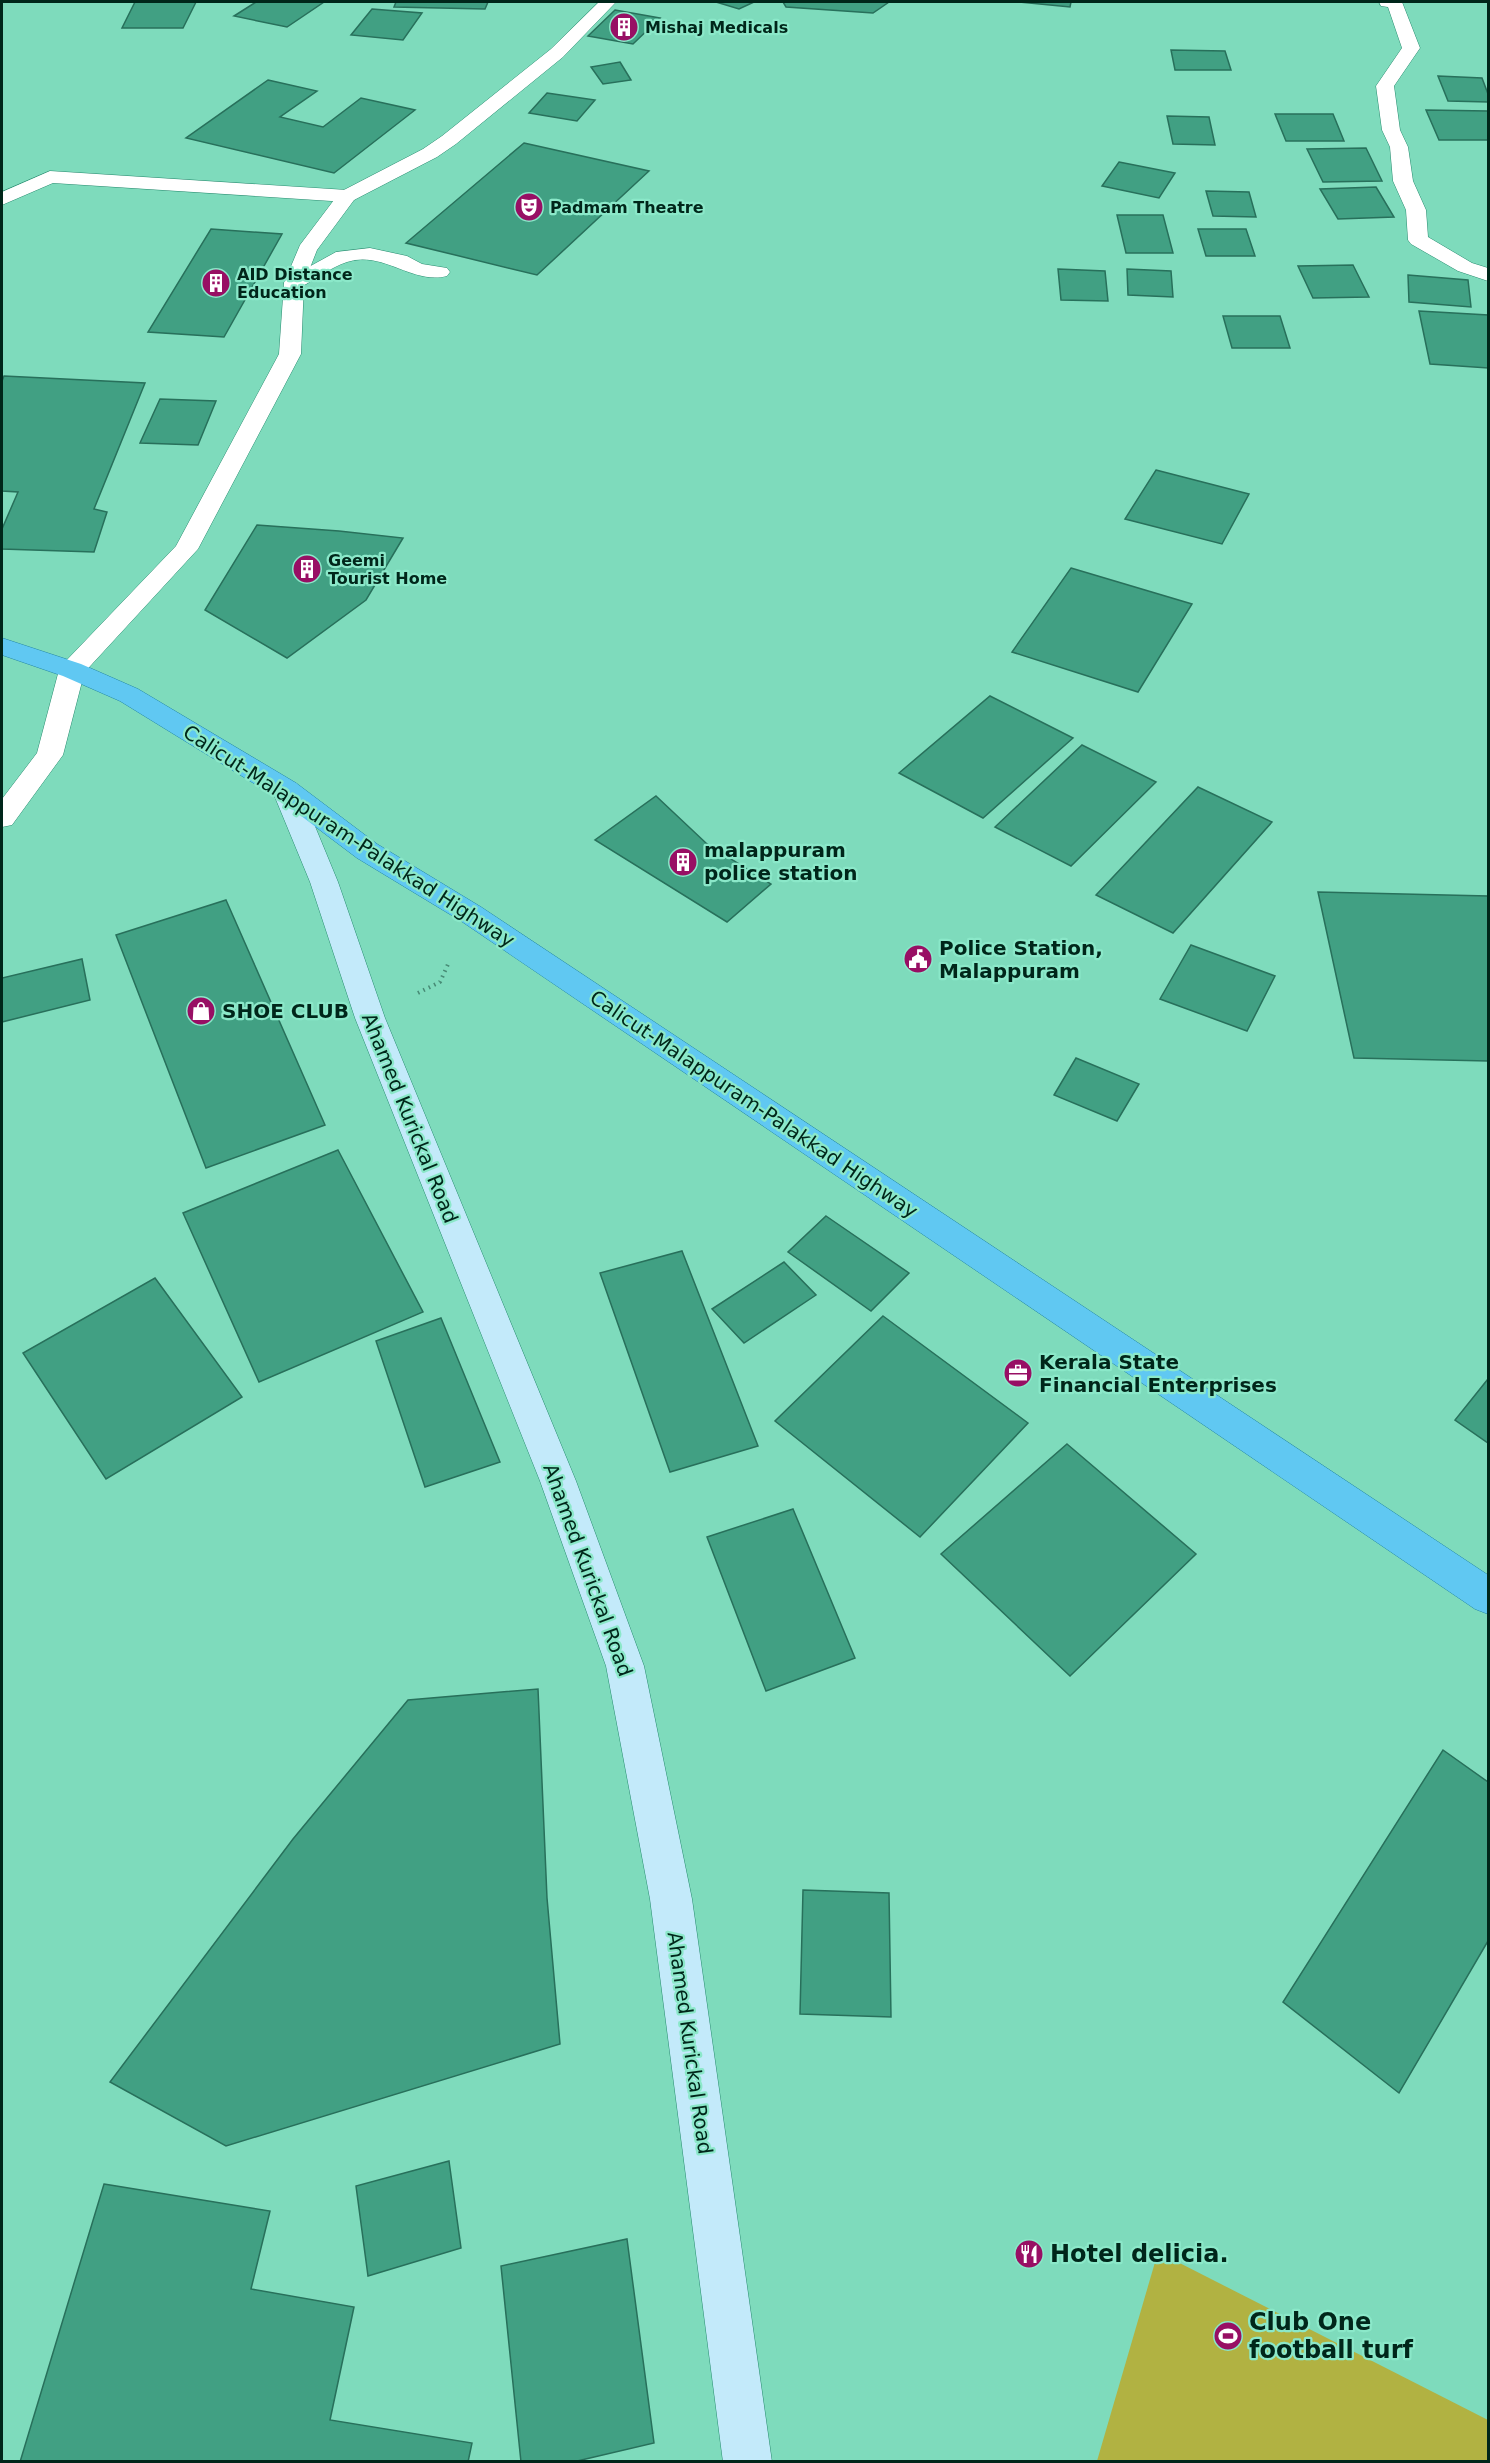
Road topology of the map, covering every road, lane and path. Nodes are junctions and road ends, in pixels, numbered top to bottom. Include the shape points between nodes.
1 (608, 2) edge
2 (1387, 2) edge
3 (347, 196) junction
4 (2, 199) edge
5 (440, 272) dead end
6 (1488, 275) edge
7 (294, 283) junction
8 (2, 646) edge
9 (72, 670) junction
10 (286, 790) junction
11 (2, 818) edge
12 (471, 915) junction
13 (370, 1018) junction
14 (1488, 1596) edge
15 (748, 2462) edge

1 - 3 street via 557,53 449,140
2 - 6 street via 1395,4 1411,48 1384,86 1403,181 1416,210 1418,240 1465,267
3 - 4 street via 50,177
3 - 7 street via 307,249
5 - 7 street via 417,270 400,260 370,254 352,255 343,256
7 - 9 street via 290,354 186,549
8 - 9 highway, Calicut-Malappuram-Palakkad Highway
9 - 10 highway, Calicut-Malappuram-Palakkad Highway via 129,695
9 - 11 street via 50,755
10 - 12 highway, Calicut-Malappuram-Palakkad Highway via 367,851
10 - 13 main road, Ahamed Kurickal Road via 324,882
12 - 13 path via 440,982
12 - 14 highway, Calicut-Malappuram-Palakkad Highway
13 - 15 main road, Ahamed Kurickal Road via 558,1481 625,1666 671,1899

